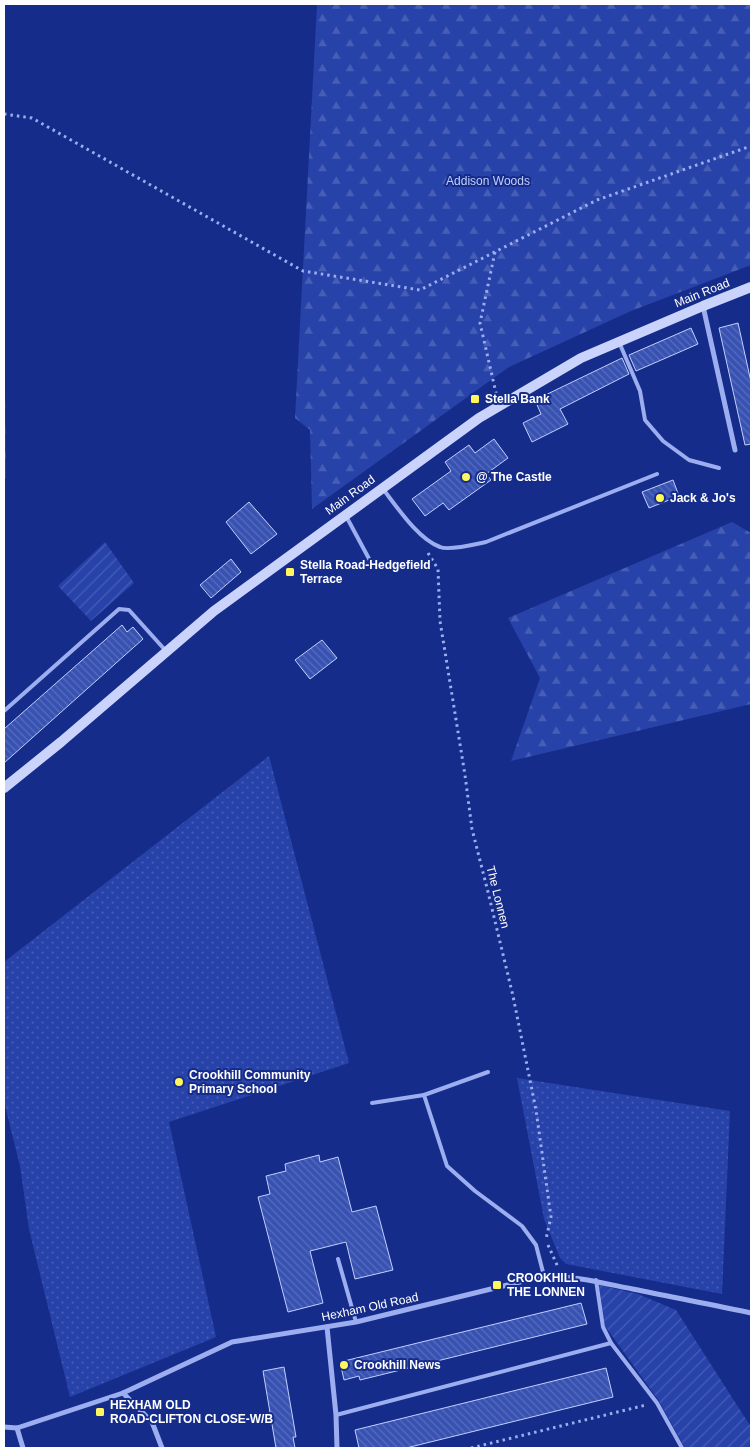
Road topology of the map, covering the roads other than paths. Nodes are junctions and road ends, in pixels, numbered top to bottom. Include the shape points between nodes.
1 (751, 287) edge
2 (703, 306) junction
3 (619, 342) junction
4 (735, 450) dead end
5 (719, 468) dead end
6 (657, 474) dead end
7 (382, 487) junction
8 (345, 514) junction
9 (374, 568) dead end
10 (166, 652) junction
11 (4, 711) edge
12 (4, 788) edge
13 (488, 1072) dead end
14 (424, 1095) junction
15 (372, 1103) dead end
16 (338, 1259) dead end
17 (544, 1276) junction
18 (596, 1280) junction
19 (751, 1313) edge
20 (356, 1322) junction
21 (327, 1327) junction
22 (612, 1343) junction
23 (123, 1393) junction
24 (336, 1415) junction
25 (4, 1426) edge
26 (17, 1428) junction
27 (23, 1448) edge
28 (162, 1448) edge
29 (337, 1448) edge
30 (682, 1448) edge

1 - 2 main road, Main Road
2 - 3 main road, Main Road
2 - 4 street
3 - 5 lane via 640,391 645,420 663,441 689,460
3 - 7 main road, Main Road via 581,358 478,418
6 - 7 lane via 486,542 465,547 441,548 418,532
7 - 8 main road, Main Road
8 - 9 lane
8 - 10 main road, Main Road via 214,611
10 - 11 lane via 129,610 119,609
10 - 12 main road, Main Road
13 - 14 lane
14 - 15 lane
14 - 17 lane via 447,1166 522,1226 536,1245
16 - 20 lane
17 - 18 street, Hexham Old Road
17 - 20 street, Hexham Old Road
18 - 19 street, Hexham Old Road
18 - 22 lane via 602,1327
20 - 21 street, Hexham Old Road
21 - 23 street, Hexham Old Road via 232,1342
21 - 24 street
22 - 24 lane
22 - 30 lane via 656,1403
23 - 26 street, Hexham Old Road
23 - 28 street via 152,1422
24 - 29 street
25 - 26 street, Hexham Old Road
26 - 27 street

